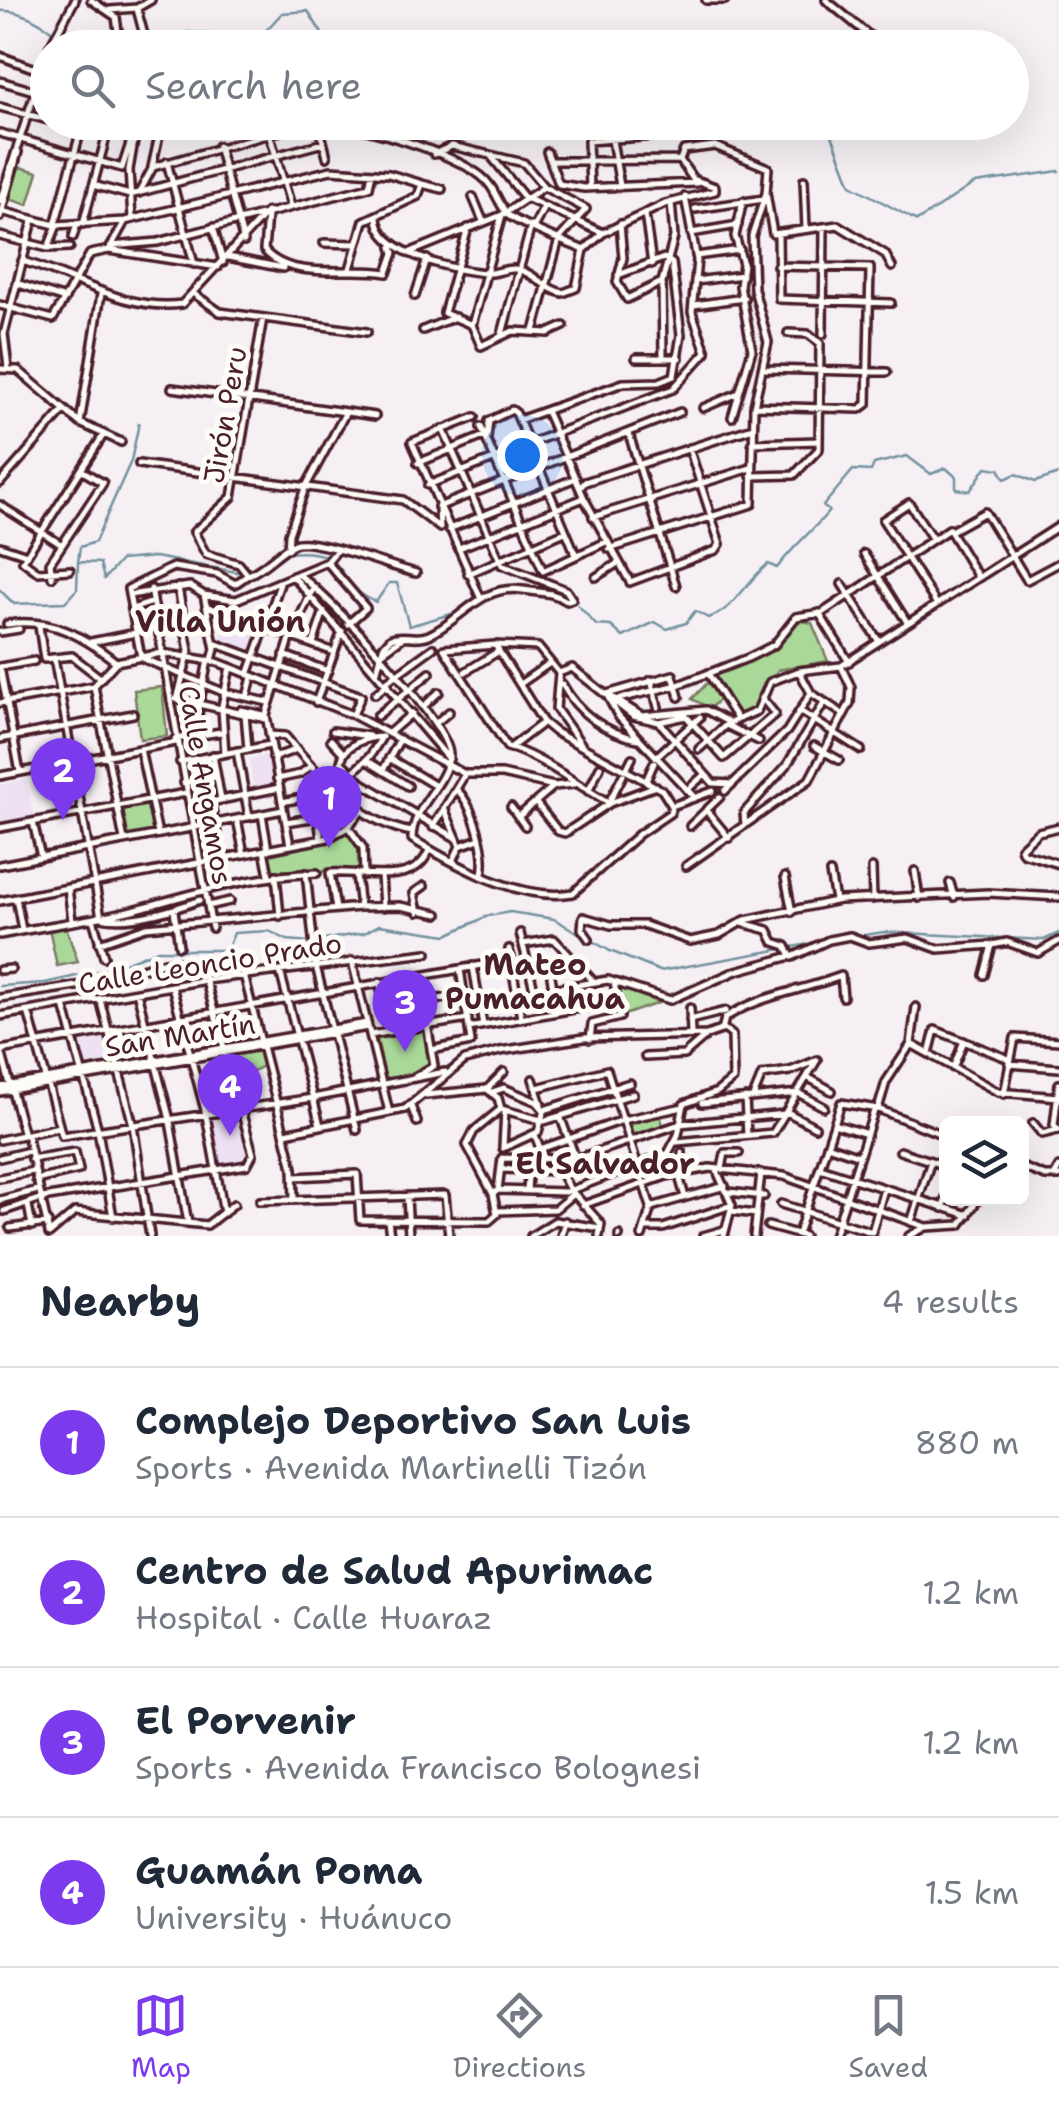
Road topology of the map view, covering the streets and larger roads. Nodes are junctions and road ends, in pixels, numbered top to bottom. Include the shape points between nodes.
1 (75, 0) edge
2 (91, 0) edge
3 (151, 0) edge
4 (706, 0) edge
5 (724, 0) edge
6 (826, 0) edge
7 (137, 8) junction
8 (107, 10) junction
9 (59, 30) edge
10 (119, 30) edge
11 (143, 30) edge
12 (862, 30) edge
13 (0, 56) edge
14 (30, 66) edge
15 (0, 82) edge
16 (30, 90) edge
17 (0, 107) edge
18 (30, 107) edge
19 (28, 114) junction
20 (0, 133) edge
21 (20, 139) junction
22 (78, 140) edge
23 (106, 140) edge
24 (132, 140) edge
25 (135, 140) edge
26 (158, 140) edge
27 (242, 140) edge
28 (271, 140) edge
29 (323, 140) edge
30 (401, 140) edge
31 (612, 140) joint
32 (324, 143) junction
33 (218, 146) junction
34 (547, 152) dead end
35 (434, 154) junction
36 (489, 154) junction
37 (74, 155) junction
38 (154, 156) junction
39 (276, 156) junction
40 (327, 157) dead end
41 (680, 160) junction
42 (551, 161) junction
43 (100, 162) junction
44 (615, 162) junction
45 (164, 163) junction
46 (588, 163) junction
47 (0, 164) edge
48 (10, 167) junction
49 (152, 167) junction
50 (225, 170) junction
51 (372, 172) junction
52 (804, 180) dead end
53 (284, 182) junction
54 (700, 183) junction
55 (172, 184) junction
56 (422, 184) junction
57 (94, 185) junction
58 (620, 186) junction
59 (544, 187) junction
60 (590, 188) junction
61 (442, 189) dead end
62 (139, 193) junction
63 (130, 195) junction
64 (232, 196) junction
65 (473, 196) dead end
66 (765, 196) junction
67 (1, 197) edge
68 (685, 197) junction
69 (524, 198) junction
70 (671, 202) junction
71 (742, 202) junction
72 (291, 206) junction
73 (544, 207) junction
74 (180, 210) junction
75 (695, 210) dead end
76 (267, 212) junction
77 (1, 214) edge
78 (504, 214) junction
79 (645, 214) junction
80 (377, 216) junction
81 (34, 220) junction
82 (128, 220) junction
83 (238, 220) junction
84 (483, 222) junction
85 (574, 222) junction
86 (80, 224) junction
87 (620, 224) junction
88 (56, 225) junction
89 (739, 225) junction
90 (213, 227) junction
91 (532, 227) junction
92 (468, 228) junction
93 (824, 228) junction
94 (806, 229) junction
95 (692, 232) junction
96 (603, 233) junction
97 (186, 234) junction
98 (778, 234) junction
99 (0, 236) edge
100 (73, 237) dead end
101 (558, 239) junction
102 (244, 242) junction
103 (27, 243) junction
104 (324, 244) dead end
105 (355, 244) junction
106 (390, 244) junction
107 (70, 247) dead end
108 (48, 248) junction
109 (110, 248) junction
110 (584, 250) junction
111 (740, 250) junction
112 (408, 254) junction
113 (696, 256) junction
114 (427, 258) junction
115 (670, 259) junction
116 (22, 261) junction
117 (272, 261) junction
118 (223, 262) junction
119 (194, 264) junction
120 (652, 264) junction
121 (456, 266) junction
122 (776, 266) junction
123 (824, 267) junction
124 (892, 267) dead end
125 (283, 268) dead end
126 (350, 269) junction
127 (519, 270) junction
128 (487, 272) junction
129 (618, 274) junction
130 (742, 275) junction
131 (76, 280) junction
132 (696, 281) junction
133 (662, 282) junction
134 (16, 283) junction
135 (548, 287) junction
136 (100, 294) junction
137 (194, 294) junction
138 (416, 296) dead end
139 (744, 298) junction
140 (65, 299) junction
141 (824, 300) junction
142 (870, 303) junction
143 (0, 304) edge
144 (891, 304) dead end
145 (694, 305) junction
146 (9, 307) junction
147 (455, 317) junction
148 (262, 318) junction
149 (472, 324) junction
150 (564, 326) dead end
151 (423, 330) dead end
152 (534, 331) junction
153 (367, 332) dead end
154 (788, 333) dead end
155 (502, 334) junction
156 (823, 334) dead end
157 (663, 356) junction
158 (636, 358) dead end
159 (679, 358) junction
160 (8, 368) junction
161 (0, 369) edge
162 (764, 369) junction
163 (819, 371) junction
164 (866, 372) junction
165 (887, 372) dead end
166 (172, 388) dead end
167 (736, 394) junction
168 (250, 399) junction
169 (754, 406) junction
170 (818, 407) junction
171 (703, 408) dead end
172 (64, 410) junction
173 (546, 411) junction
174 (346, 412) junction
175 (680, 412) dead end
176 (375, 416) dead end
177 (475, 417) dead end
178 (732, 418) dead end
179 (519, 420) junction
180 (80, 423) junction
181 (481, 427) dead end
182 (442, 428) junction
183 (753, 428) junction
184 (555, 432) junction
185 (104, 434) junction
186 (629, 434) junction
187 (486, 439) junction
188 (819, 441) junction
189 (121, 442) dead end
190 (752, 443) junction
191 (529, 444) junction
192 (689, 448) junction
193 (451, 449) junction
194 (565, 454) junction
195 (494, 457) junction
196 (418, 463) junction
197 (139, 464) dead end
198 (637, 465) junction
199 (537, 466) junction
200 (81, 470) junction
201 (461, 472) junction
202 (751, 472) junction
203 (238, 478) junction
204 (576, 478) junction
205 (503, 479) junction
206 (0, 483) edge
207 (428, 484) junction
208 (698, 484) junction
209 (305, 488) junction
210 (546, 488) junction
211 (580, 488) junction
212 (472, 495) junction
213 (584, 498) junction
214 (648, 500) junction
215 (513, 502) junction
216 (0, 504) edge
217 (438, 509) junction
218 (555, 510) junction
219 (481, 517) junction
220 (594, 517) junction
221 (710, 517) junction
222 (522, 524) junction
223 (1059, 526) edge
224 (449, 529) junction
225 (951, 531) junction
226 (42, 532) junction
227 (565, 532) junction
228 (659, 534) junction
229 (490, 537) junction
230 (933, 539) junction
231 (62, 545) junction
232 (608, 545) junction
233 (0, 546) edge
234 (531, 546) junction
235 (459, 548) junction
236 (338, 549) junction
237 (288, 550) junction
238 (864, 554) dead end
239 (27, 555) junction
240 (576, 556) junction
241 (1012, 557) junction
242 (906, 558) junction
243 (329, 559) junction
244 (501, 562) junction
245 (618, 563) junction
246 (1059, 563) edge
247 (670, 568) junction
248 (70, 570) dead end
249 (416, 573) dead end
250 (52, 574) junction
251 (468, 574) junction
252 (296, 575) junction
253 (248, 576) junction
254 (596, 577) dead end
255 (877, 577) junction
256 (978, 577) junction
257 (281, 582) junction
258 (842, 584) dead end
259 (676, 586) dead end
260 (178, 587) junction
261 (314, 587) junction
262 (151, 589) junction
263 (129, 592) junction
264 (310, 594) junction
265 (204, 595) junction
266 (848, 596) junction
267 (480, 599) junction
268 (153, 602) junction
269 (936, 603) junction
270 (206, 606) junction
271 (132, 609) junction
272 (324, 611) junction
273 (819, 614) junction
274 (3, 622) edge
275 (907, 622) junction
276 (348, 624) junction
277 (38, 626) junction
278 (263, 626) junction
279 (20, 628) dead end
280 (0, 631) edge
281 (342, 631) junction
282 (136, 633) junction
283 (291, 636) junction
284 (401, 639) dead end
285 (878, 641) junction
286 (91, 642) junction
287 (214, 643) junction
288 (312, 644) junction
289 (433, 648) dead end
290 (497, 648) junction
291 (334, 652) junction
292 (162, 653) junction
293 (381, 654) junction
294 (284, 656) junction
295 (188, 657) junction
296 (54, 658) junction
297 (141, 658) junction
298 (254, 658) junction
299 (210, 660) junction
300 (34, 661) dead end
301 (116, 662) junction
302 (849, 662) junction
303 (550, 663) junction
304 (164, 664) junction
305 (280, 666) junction
306 (842, 666) junction
307 (0, 667) edge
308 (230, 668) junction
309 (328, 670) junction
310 (799, 670) junction
311 (378, 672) junction
312 (465, 672) dead end
313 (430, 673) dead end
314 (559, 673) junction
315 (708, 673) junction
316 (182, 674) junction
317 (396, 674) junction
318 (250, 676) junction
319 (98, 677) junction
320 (651, 680) junction
321 (324, 681) junction
322 (560, 681) junction
323 (387, 683) junction
324 (202, 684) junction
325 (520, 684) junction
326 (676, 685) junction
327 (94, 686) junction
328 (273, 686) junction
329 (410, 690) junction
330 (654, 691) junction
331 (60, 692) junction
332 (223, 692) junction
333 (439, 692) dead end
334 (812, 693) junction
335 (375, 694) dead end
336 (607, 694) junction
337 (174, 696) junction
338 (246, 697) junction
339 (679, 697) dead end
340 (399, 698) junction
341 (618, 698) junction
342 (762, 698) junction
343 (3, 702) edge
344 (199, 702) junction
345 (268, 702) junction
346 (316, 702) junction
347 (824, 703) junction
348 (222, 707) junction
349 (423, 707) junction
350 (658, 707) dead end
351 (800, 711) junction
352 (449, 712) dead end
353 (840, 712) dead end
354 (412, 713) junction
355 (133, 714) dead end
356 (245, 714) junction
357 (353, 716) junction
358 (377, 716) dead end
359 (266, 717) junction
360 (700, 717) dead end
361 (737, 719) junction
362 (100, 720) junction
363 (814, 720) junction
364 (659, 722) junction
365 (436, 723) junction
366 (693, 724) junction
367 (727, 724) junction
368 (540, 725) dead end
369 (66, 727) junction
370 (788, 730) junction
371 (221, 732) junction
372 (333, 732) dead end
373 (386, 734) junction
374 (836, 734) junction
375 (199, 735) junction
376 (269, 735) junction
377 (13, 737) junction
378 (370, 737) junction
379 (748, 737) junction
380 (0, 739) edge
381 (400, 739) junction
382 (640, 739) junction
383 (803, 739) junction
384 (175, 740) junction
385 (331, 740) dead end
386 (675, 740) junction
387 (708, 741) junction
388 (758, 741) dead end
389 (271, 744) junction
390 (814, 746) dead end
391 (581, 747) junction
392 (140, 749) junction
393 (248, 749) junction
394 (296, 749) junction
395 (509, 749) junction
396 (700, 749) dead end
397 (861, 750) dead end
398 (237, 751) junction
399 (824, 752) junction
400 (225, 753) junction
401 (344, 754) junction
402 (107, 755) junction
403 (213, 755) junction
404 (273, 758) junction
405 (389, 758) junction
406 (632, 758) dead end
407 (366, 760) junction
408 (656, 760) junction
409 (839, 760) dead end
410 (448, 761) junction
411 (73, 762) junction
412 (180, 762) junction
413 (311, 766) junction
414 (600, 767) dead end
415 (382, 770) junction
416 (20, 772) junction
417 (624, 772) junction
418 (350, 774) junction
419 (465, 774) junction
420 (705, 774) junction
421 (0, 776) edge
422 (217, 777) junction
423 (206, 779) junction
424 (278, 780) junction
425 (646, 781) junction
426 (184, 783) junction
427 (328, 783) junction
428 (574, 784) junction
429 (733, 784) junction
430 (434, 785) junction
431 (408, 786) dead end
432 (554, 786) junction
433 (656, 786) junction
434 (279, 788) junction
435 (456, 789) junction
436 (334, 790) junction
437 (687, 790) junction
438 (588, 791) junction
439 (713, 791) dead end
440 (186, 793) junction
441 (314, 794) junction
442 (245, 795) junction
443 (342, 797) junction
444 (151, 800) junction
445 (222, 800) junction
446 (696, 800) junction
447 (211, 802) junction
448 (282, 802) junction
449 (609, 802) junction
450 (536, 804) junction
451 (117, 806) junction
452 (672, 806) junction
453 (511, 807) dead end
454 (444, 808) junction
455 (362, 809) junction
456 (283, 810) junction
457 (706, 810) junction
458 (82, 813) junction
459 (262, 814) junction
460 (321, 815) junction
461 (416, 816) junction
462 (518, 816) junction
463 (249, 817) junction
464 (237, 819) junction
465 (32, 822) junction
466 (286, 822) junction
467 (215, 824) junction
468 (525, 826) dead end
469 (690, 826) dead end
470 (348, 827) junction
471 (433, 827) junction
472 (1059, 827) edge
473 (0, 828) edge
474 (192, 828) junction
475 (744, 828) junction
476 (412, 832) junction
477 (158, 834) junction
478 (456, 838) junction
479 (729, 838) junction
480 (321, 840) junction
481 (479, 840) junction
482 (124, 841) junction
483 (290, 846) junction
484 (460, 846) junction
485 (89, 848) junction
486 (266, 850) junction
487 (429, 850) junction
488 (244, 854) junction
489 (41, 857) junction
490 (222, 858) junction
491 (453, 860) junction
492 (200, 863) junction
493 (1059, 864) edge
494 (0, 865) edge
495 (686, 866) dead end
496 (872, 868) dead end
497 (915, 872) dead end
498 (306, 873) junction
499 (317, 873) dead end
500 (830, 873) dead end
501 (482, 874) junction
502 (272, 875) junction
503 (360, 875) junction
504 (381, 875) junction
505 (785, 876) dead end
506 (95, 883) junction
507 (950, 883) dead end
508 (424, 886) dead end
509 (68, 888) junction
510 (204, 889) junction
511 (1059, 896) edge
512 (954, 897) junction
513 (16, 898) junction
514 (920, 898) junction
515 (873, 899) junction
516 (200, 900) dead end
517 (835, 900) junction
518 (230, 901) dead end
519 (0, 902) edge
520 (208, 906) junction
521 (360, 907) junction
522 (383, 907) junction
523 (174, 910) junction
524 (336, 910) junction
525 (418, 912) junction
526 (792, 912) junction
527 (438, 914) dead end
528 (102, 916) junction
529 (280, 916) junction
530 (93, 918) junction
531 (312, 918) junction
532 (72, 921) junction
533 (742, 923) junction
534 (176, 924) junction
535 (212, 925) junction
536 (22, 930) junction
537 (520, 933) dead end
538 (0, 935) edge
539 (589, 939) dead end
540 (1059, 941) edge
541 (99, 943) junction
542 (522, 944) junction
543 (992, 945) junction
544 (180, 946) dead end
545 (509, 948) dead end
546 (427, 952) dead end
547 (104, 958) dead end
548 (790, 958) junction
549 (510, 960) junction
550 (570, 960) junction
551 (352, 961) junction
552 (549, 964) junction
553 (316, 966) junction
554 (473, 966) junction
555 (11, 968) dead end
556 (527, 968) junction
557 (460, 969) junction
558 (0, 970) edge
559 (280, 970) junction
560 (512, 970) junction
561 (244, 975) junction
562 (984, 975) dead end
563 (418, 976) junction
564 (206, 980) junction
565 (380, 982) junction
566 (614, 982) junction
567 (596, 983) junction
568 (172, 986) junction
569 (358, 986) junction
570 (553, 990) junction
571 (136, 992) junction
572 (323, 993) junction
573 (535, 993) junction
574 (464, 995) junction
575 (516, 996) junction
576 (842, 997) dead end
577 (0, 998) edge
578 (100, 999) junction
579 (288, 1000) junction
580 (619, 1001) junction
581 (424, 1002) junction
582 (479, 1002) junction
583 (465, 1004) junction
584 (64, 1005) junction
585 (252, 1006) junction
586 (916, 1006) dead end
587 (384, 1008) junction
588 (690, 1008) dead end
589 (28, 1011) junction
590 (557, 1012) junction
591 (726, 1012) dead end
592 (216, 1013) junction
593 (0, 1016) edge
594 (521, 1018) junction
595 (180, 1019) junction
596 (468, 1019) junction
597 (690, 1020) junction
598 (145, 1025) junction
599 (427, 1026) junction
600 (483, 1026) junction
601 (469, 1028) junction
602 (368, 1029) junction
603 (722, 1030) junction
604 (109, 1031) junction
605 (333, 1031) junction
606 (388, 1032) junction
607 (690, 1034) junction
608 (706, 1035) junction
609 (298, 1037) junction
610 (73, 1038) junction
611 (590, 1038) junction
612 (964, 1041) junction
613 (1059, 1041) edge
614 (262, 1043) junction
615 (35, 1044) junction
616 (911, 1044) junction
617 (0, 1049) edge
618 (226, 1049) junction
619 (431, 1050) junction
620 (930, 1054) junction
621 (190, 1055) junction
622 (644, 1057) dead end
623 (155, 1061) junction
624 (1009, 1062) junction
625 (118, 1067) junction
626 (953, 1068) junction
627 (1059, 1068) edge
628 (449, 1071) junction
629 (504, 1072) dead end
630 (83, 1073) junction
631 (807, 1077) junction
632 (46, 1079) junction
633 (412, 1079) junction
634 (532, 1079) dead end
635 (630, 1083) dead end
636 (382, 1084) junction
637 (1059, 1084) edge
638 (10, 1086) junction
639 (536, 1088) junction
640 (612, 1088) junction
641 (0, 1089) edge
642 (348, 1089) junction
643 (832, 1090) dead end
644 (490, 1091) junction
645 (798, 1093) junction
646 (633, 1094) dead end
647 (1004, 1094) junction
648 (423, 1095) junction
649 (753, 1097) junction
650 (1058, 1097) edge
651 (313, 1098) junction
652 (745, 1098) junction
653 (616, 1100) junction
654 (277, 1103) junction
655 (702, 1103) dead end
656 (410, 1106) junction
657 (542, 1107) junction
658 (683, 1107) junction
659 (824, 1107) dead end
660 (243, 1108) junction
661 (503, 1110) junction
662 (876, 1110) junction
663 (389, 1112) junction
664 (786, 1113) junction
665 (206, 1115) junction
666 (560, 1116) junction
667 (356, 1118) junction
668 (746, 1118) junction
669 (170, 1119) junction
670 (622, 1120) junction
671 (544, 1121) junction
672 (416, 1122) dead end
673 (1034, 1123) dead end
674 (680, 1124) junction
675 (834, 1124) junction
676 (320, 1125) junction
677 (133, 1126) junction
678 (60, 1127) junction
679 (815, 1127) dead end
680 (98, 1130) junction
681 (357, 1130) dead end
682 (1058, 1130) edge
683 (939, 1133) edge
684 (25, 1134) junction
685 (285, 1134) junction
686 (866, 1134) junction
687 (535, 1135) junction
688 (747, 1135) junction
689 (568, 1139) junction
690 (0, 1140) edge
691 (675, 1142) junction
692 (630, 1143) junction
693 (828, 1145) junction
694 (503, 1148) junction
695 (540, 1148) junction
696 (900, 1150) dead end
697 (682, 1153) dead end
698 (739, 1153) dead end
699 (667, 1154) junction
700 (30, 1155) junction
701 (859, 1156) junction
702 (0, 1158) edge
703 (502, 1158) junction
704 (529, 1159) junction
705 (576, 1159) junction
706 (544, 1160) junction
707 (554, 1160) junction
708 (931, 1161) junction
709 (638, 1164) junction
710 (939, 1164) edge
711 (1059, 1167) edge
712 (820, 1168) junction
713 (500, 1169) junction
714 (1029, 1169) edge
715 (528, 1170) junction
716 (720, 1170) junction
717 (33, 1171) junction
718 (216, 1171) junction
719 (559, 1171) junction
720 (761, 1174) junction
721 (179, 1176) junction
722 (666, 1176) junction
723 (679, 1176) junction
724 (1057, 1176) edge
725 (0, 1178) edge
726 (294, 1178) junction
727 (852, 1178) junction
728 (36, 1180) junction
729 (140, 1183) junction
730 (644, 1186) junction
731 (108, 1188) junction
732 (727, 1189) junction
733 (813, 1189) junction
734 (884, 1189) junction
735 (38, 1190) junction
736 (527, 1191) junction
737 (496, 1192) junction
738 (572, 1192) junction
739 (357, 1196) junction
740 (407, 1196) junction
741 (761, 1196) junction
742 (686, 1197) junction
743 (42, 1198) junction
744 (0, 1200) edge
745 (294, 1200) junction
746 (845, 1200) junction
747 (260, 1201) dead end
748 (918, 1201) junction
749 (234, 1204) dead end
750 (781, 1204) dead end
751 (28, 1205) junction
752 (583, 1205) junction
753 (974, 1206) edge
754 (651, 1207) junction
755 (732, 1208) junction
756 (943, 1208) joint
757 (4, 1211) dead end
758 (496, 1211) junction
759 (878, 1211) junction
760 (806, 1212) junction
761 (224, 1213) junction
762 (756, 1214) junction
763 (968, 1215) junction
764 (112, 1218) junction
765 (448, 1218) junction
766 (406, 1219) junction
767 (388, 1220) junction
768 (150, 1221) junction
769 (565, 1221) junction
770 (838, 1222) junction
771 (911, 1222) junction
772 (48, 1223) junction
773 (188, 1224) junction
774 (32, 1226) junction
775 (768, 1226) dead end
776 (926, 1227) junction
777 (10, 1228) dead end
778 (600, 1228) junction
779 (646, 1228) junction
780 (663, 1232) edge
781 (725, 1233) edge
782 (49, 1235) edge
783 (535, 1235) edge
784 (801, 1235) edge
785 (150, 1236) edge
786 (390, 1236) edge
787 (408, 1236) edge
788 (449, 1236) edge
789 (562, 1236) edge
790 (598, 1236) edge
791 (642, 1236) edge
792 (705, 1236) edge
793 (754, 1236) edge
794 (834, 1236) edge
795 (909, 1236) edge

1 - 9 street
2 - 8 street
3 - 7 street
4 - 5 street
6 - 12 street
7 - 8 street
7 - 11 street
8 - 10 street
13 - 14 street
15 - 16 street
17 - 19 street
18 - 19 street
19 - 21 street
20 - 21 street
21 - 37 street
21 - 48 street
21 - 77 street
22 - 37 street
23 - 43 street
24 - 43 street via 122,168
25 - 63 street
26 - 38 street
27 - 33 street
28 - 39 street
29 - 32 street
30 - 35 street
31 - 44 street
31 - 46 street via 588,142
32 - 39 street
32 - 40 street
33 - 45 street
33 - 50 street
34 - 42 street
35 - 36 street via 452,146
35 - 78 street via 480,176 497,191
36 - 59 street via 524,163
36 - 69 street
37 - 43 street
37 - 88 street
38 - 45 street
38 - 49 street
39 - 50 street
39 - 53 street
41 - 44 street
41 - 54 street
41 - 66 street via 684,150 706,145 745,156 770,172
42 - 46 street
42 - 60 street via 560,184
43 - 57 street
44 - 46 street
44 - 58 street
45 - 49 street
45 - 55 street
46 - 60 street
47 - 48 street
48 - 67 street
49 - 62 street
50 - 55 street
50 - 64 street
51 - 53 street via 331,170
51 - 56 street
51 - 72 street via 370,187
52 - 94 street
53 - 64 street
53 - 72 street
54 - 58 street
54 - 68 street via 714,192
55 - 62 street
55 - 74 street
56 - 61 street
56 - 80 street via 418,196
57 - 63 street
57 - 86 street
58 - 60 street
59 - 69 street
59 - 85 street via 586,209
62 - 63 street
63 - 82 street
64 - 74 street
64 - 83 street
65 - 84 street
66 - 71 street
66 - 98 street via 770,230
66 - 162 street via 752,236 754,289 768,342
68 - 70 street
68 - 95 street
69 - 73 street
69 - 78 street
70 - 79 street
70 - 115 street
71 - 75 street
71 - 89 street
72 - 76 street
73 - 85 street
73 - 91 street
74 - 82 street
74 - 97 street
76 - 83 street
76 - 102 street
76 - 117 street via 263,245
77 - 81 street
78 - 84 street
78 - 91 street
78 - 128 street
79 - 87 street
79 - 120 street
80 - 105 street via 364,221
80 - 106 street
81 - 88 street
81 - 103 street
82 - 86 street
82 - 109 street
83 - 90 street
83 - 102 street
84 - 92 street
85 - 96 street
85 - 101 street
86 - 88 street
86 - 100 street
87 - 96 street
87 - 129 street via 624,258
88 - 108 street
89 - 95 street
89 - 111 street
90 - 97 street
90 - 118 street
91 - 101 street
91 - 127 street
92 - 112 street
92 - 121 street
93 - 94 street
93 - 123 street
93 - 124 street via 843,227 885,254
94 - 98 street
95 - 113 street
96 - 110 street
97 - 109 street
97 - 119 street
98 - 122 street
99 - 103 street
101 - 110 street
101 - 135 street
102 - 118 street
103 - 108 street
103 - 116 street
104 - 105 street
105 - 126 street
106 - 112 street
106 - 126 street via 387,273
107 - 108 street
109 - 119 street
109 - 131 street via 90,254
110 - 135 street via 576,288 563,293
111 - 113 street
111 - 130 street
112 - 114 street
113 - 132 street
114 - 121 street
114 - 138 street
115 - 120 street
115 - 133 street
115 - 159 street
116 - 131 street
116 - 134 street
117 - 118 street
117 - 125 street
117 - 126 street
118 - 119 street
118 - 137 street
120 - 129 street
121 - 128 street
121 - 147 street via 444,313
122 - 123 street
122 - 141 street via 779,300
123 - 141 street
123 - 142 street via 870,268
127 - 128 street
127 - 135 street
127 - 155 street
128 - 149 street
129 - 133 street via 630,301
130 - 132 street
130 - 139 street
131 - 136 street
131 - 140 street
132 - 145 street
133 - 157 street
134 - 140 street
134 - 146 street
135 - 152 street
136 - 137 street via 182,304
136 - 180 street
137 - 148 street via 214,310
139 - 145 street
139 - 167 street via 752,350
140 - 146 street via 52,319
141 - 142 street
141 - 156 street
142 - 144 street
142 - 164 street
143 - 146 street
145 - 184 street via 694,327 707,349 678,384
146 - 160 street
147 - 149 street
147 - 151 street
148 - 153 street
148 - 168 street, Jirón Peru
149 - 155 street via 481,346
150 - 152 street
152 - 155 street
154 - 163 street via 808,334 820,343
157 - 158 street
157 - 159 street
159 - 173 street via 669,380 623,383
160 - 161 street
160 - 172 street
162 - 163 street
162 - 169 street
163 - 164 street
163 - 170 street
164 - 165 street
164 - 170 street via 865,408
166 - 168 street
167 - 171 street
167 - 178 street
168 - 174 street
168 - 203 street, Jirón Peru
169 - 170 street
169 - 183 street
170 - 188 street
172 - 180 street
172 - 206 street
173 - 179 street
173 - 184 street
174 - 176 street
174 - 209 street
175 - 186 street
177 - 182 street
179 - 187 street via 512,410 489,420
179 - 191 street
180 - 185 street
181 - 187 street
182 - 193 street
182 - 196 street via 412,442
183 - 190 street
183 - 192 street
184 - 191 street
184 - 194 street
185 - 189 street
185 - 200 street
186 - 194 street
186 - 198 street
187 - 193 street
187 - 195 street
188 - 190 street
188 - 202 street via 797,473
190 - 202 street
191 - 195 street
191 - 199 street
192 - 198 street
192 - 208 street
193 - 196 street
193 - 201 street
194 - 199 street
194 - 204 street
195 - 201 street
195 - 205 street
196 - 207 street
197 - 203 street
198 - 211 street
198 - 214 street
199 - 205 street
199 - 210 street
200 - 226 street
200 - 231 street via 103,483
201 - 207 street
201 - 212 street
202 - 208 street
202 - 221 street via 752,504
203 - 209 street
203 - 253 street, Jirón Peru via 230,502 194,532 206,554 239,564
204 - 210 street
204 - 211 street
205 - 212 street
205 - 215 street
207 - 217 street
208 - 214 street
208 - 221 street
209 - 217 street via 403,500 440,528
209 - 237 street
210 - 215 street
210 - 218 street
211 - 213 street
212 - 217 street
212 - 219 street
213 - 218 street
213 - 220 street
214 - 220 street
214 - 228 street
215 - 219 street
215 - 222 street
216 - 226 street
217 - 224 street
218 - 222 street
218 - 227 street
219 - 224 street
219 - 229 street
220 - 232 street
221 - 228 street
221 - 247 street via 720,544 716,550
222 - 229 street
222 - 234 street
223 - 241 street
224 - 235 street
225 - 230 street
225 - 241 street via 985,512
225 - 256 street
226 - 231 street
226 - 239 street
227 - 234 street
227 - 240 street
228 - 232 street
228 - 247 street
229 - 235 street
229 - 244 street
230 - 242 street
230 - 242 street via 910,503 883,520
231 - 250 street via 50,563
232 - 240 street
232 - 245 street
233 - 239 street
234 - 240 street via 543,571
234 - 244 street
235 - 251 street
236 - 237 street via 320,542
236 - 243 street
236 - 249 street
237 - 253 street
238 - 255 street
239 - 250 street via 23,561
241 - 246 street via 1029,580
241 - 256 street
242 - 255 street
242 - 269 street
243 - 252 street
243 - 276 street via 366,608
244 - 251 street
244 - 267 street via 566,590 572,600 507,587
245 - 247 street via 630,582
245 - 254 street
247 - 259 street
248 - 250 street
251 - 267 street
252 - 257 street
252 - 261 street
252 - 264 street
253 - 263 street via 236,584 173,567
255 - 266 street
255 - 275 street
256 - 269 street
257 - 265 street via 236,600
257 - 278 street
258 - 266 street
260 - 262 street
260 - 265 street
260 - 295 street
261 - 264 street
261 - 276 street
262 - 263 street
262 - 268 street, Calle Angamos
263 - 271 street
264 - 272 street
264 - 283 street
265 - 270 street
266 - 273 street
266 - 285 street
267 - 293 street via 425,637 394,636
268 - 271 street
268 - 292 street, Calle Angamos
269 - 275 street
270 - 278 street
270 - 287 street
271 - 282 street
272 - 281 street
272 - 288 street
273 - 302 street
273 - 315 street via 796,618 774,645
274 - 277 street
274 - 280 street
275 - 285 street
276 - 293 street
277 - 286 street via 77,632
277 - 296 street via 44,659
278 - 283 street
278 - 298 street
279 - 280 street
281 - 291 street
281 - 311 street
282 - 286 street
282 - 297 street
283 - 288 street
283 - 294 street
284 - 293 street
285 - 302 street
286 - 301 street
287 - 298 street
287 - 299 street
288 - 291 street
289 - 317 street
290 - 303 street via 538,647
290 - 312 street
290 - 325 street
290 - 395 street via 470,644 443,651
291 - 309 street
292 - 295 street
292 - 297 street
292 - 304 street, Calle Angamos
293 - 311 street
293 - 317 street
294 - 305 street
294 - 309 street
295 - 299 street
295 - 316 street
296 - 319 street via 72,656
296 - 331 street
297 - 301 street
297 - 304 street
298 - 305 street
298 - 318 street
299 - 308 street
299 - 324 street
300 - 307 street
301 - 319 street
302 - 306 street
303 - 314 street
303 - 325 street
304 - 316 street
304 - 337 street, Calle Angamos
305 - 321 street
305 - 328 street
306 - 310 street
306 - 374 street via 850,703
307 - 343 street
308 - 318 street
308 - 332 street
309 - 321 street
310 - 334 street
310 - 342 street via 770,682
311 - 323 street
313 - 329 street
314 - 322 street
314 - 336 street via 572,668
315 - 326 street
315 - 361 street
316 - 324 street
316 - 337 street
317 - 323 street
317 - 329 street
318 - 328 street
318 - 338 street
319 - 327 street
320 - 326 street via 672,676
320 - 330 street
320 - 336 street
321 - 346 street
321 - 357 street via 360,696
322 - 382 street via 579,710 620,736
322 - 391 street via 556,709
323 - 335 street
323 - 340 street
324 - 332 street
324 - 344 street
325 - 391 street via 544,722
326 - 330 street
326 - 339 street
327 - 331 street
327 - 362 street
328 - 345 street
328 - 346 street
329 - 340 street
329 - 349 street
330 - 341 street
330 - 350 street
331 - 343 street
331 - 369 street
332 - 338 street
332 - 348 street
333 - 349 street
334 - 347 street
334 - 351 street
336 - 341 street
336 - 364 street via 640,720
336 - 382 street
337 - 344 street
337 - 384 street, Calle Angamos
338 - 345 street
340 - 354 street
340 - 358 street
341 - 367 street via 642,716 706,710
342 - 361 street via 757,711
342 - 379 street via 775,714
343 - 377 street
344 - 348 street
344 - 375 street
345 - 359 street
346 - 357 street
347 - 353 street
347 - 363 street
348 - 356 street
348 - 359 street
348 - 371 street
349 - 365 street
351 - 363 street
351 - 370 street
352 - 365 street
354 - 373 street
354 - 410 street
355 - 362 street
356 - 359 street
356 - 393 street
357 - 373 street
359 - 376 street
360 - 366 street
361 - 367 street
362 - 369 street
362 - 402 street
363 - 374 street
363 - 383 street
364 - 366 street via 686,716
364 - 386 street
365 - 410 street
366 - 386 street
366 - 387 street
367 - 379 street
367 - 387 street
368 - 395 street
369 - 377 street
369 - 411 street
370 - 383 street
370 - 429 street
371 - 375 street
371 - 400 street
372 - 378 street
373 - 378 street
373 - 381 street
373 - 407 street
374 - 397 street
374 - 399 street
375 - 384 street
376 - 389 street
376 - 394 street via 283,734
377 - 380 street
377 - 416 street
378 - 401 street
379 - 387 street via 724,758
379 - 388 street
381 - 405 street
381 - 410 street
382 - 408 street
383 - 475 street via 744,813
384 - 392 street
384 - 412 street, Calle Angamos
385 - 401 street
386 - 408 street
386 - 420 street
387 - 396 street
389 - 393 street
389 - 404 street
390 - 399 street
391 - 417 street
392 - 402 street
392 - 444 street
393 - 398 street
394 - 404 street
394 - 413 street
395 - 428 street via 529,754
398 - 400 street
398 - 442 street
399 - 409 street
399 - 475 street via 809,780
400 - 403 street
401 - 418 street via 341,762
402 - 411 street
402 - 451 street
403 - 412 street
403 - 422 street
404 - 424 street
405 - 415 street
405 - 430 street
406 - 417 street
407 - 415 street
407 - 418 street
408 - 425 street
408 - 437 street
410 - 419 street
410 - 430 street
411 - 416 street
411 - 458 street
412 - 426 street, Calle Angamos
413 - 424 street
413 - 427 street
414 - 438 street
415 - 431 street
416 - 421 street
417 - 425 street
417 - 449 street
418 - 436 street
418 - 461 street
419 - 432 street
419 - 435 street
420 - 429 street via 716,784
420 - 437 street
422 - 423 street
422 - 445 street
423 - 426 street
423 - 447 street
424 - 434 street
425 - 433 street
426 - 440 street, Calle Angamos
427 - 436 street
427 - 441 street
428 - 432 street
428 - 438 street
429 - 457 street
430 - 461 street
432 - 450 street
433 - 449 street
433 - 452 street
434 - 442 street
434 - 448 street
435 - 454 street
435 - 481 street
436 - 443 street
437 - 446 street
438 - 449 street
439 - 446 street
440 - 444 street
440 - 474 street, Calle Angamos
441 - 448 street
441 - 460 street
442 - 445 street
442 - 463 street
443 - 455 street
443 - 460 street
444 - 451 street
444 - 477 street
445 - 447 street
446 - 452 street
447 - 467 street
448 - 456 street
449 - 450 street via 565,832
450 - 462 street
451 - 458 street
451 - 482 street
452 - 501 street via 574,894 534,894
453 - 462 street
454 - 471 street
454 - 478 street
455 - 470 street
455 - 476 street
456 - 459 street
456 - 466 street
457 - 469 street
457 - 479 street
458 - 465 street
458 - 485 street
459 - 463 street
459 - 486 street
460 - 466 street
460 - 480 street
461 - 471 street
461 - 476 street
462 - 468 street
463 - 464 street
464 - 467 street
464 - 488 street
465 - 473 street
465 - 489 street
466 - 483 street
467 - 474 street
467 - 490 street
470 - 480 street
470 - 503 street via 363,848
471 - 478 street
472 - 493 street via 1038,832 1021,848
474 - 477 street
474 - 492 street, Calle Angamos
475 - 479 street
476 - 487 street
477 - 482 street
478 - 484 street
479 - 495 street
480 - 483 street
481 - 484 street
481 - 501 street
482 - 485 street
483 - 486 street
484 - 491 street
485 - 489 street
485 - 506 street
486 - 488 street
486 - 502 street
487 - 491 street
487 - 504 street via 419,865
488 - 490 street
489 - 494 street
490 - 492 street
491 - 501 street
492 - 506 street
492 - 510 street, Calle Angamos
496 - 515 street
497 - 514 street
498 - 499 street
498 - 502 street
498 - 531 street
500 - 517 street
502 - 510 street
502 - 529 street
503 - 504 street
503 - 521 street
503 - 524 street via 330,873
504 - 522 street
505 - 526 street
506 - 509 street
506 - 528 street
507 - 512 street
508 - 525 street via 414,893
509 - 513 street
509 - 532 street
510 - 520 street, Calle Angamos
510 - 528 street
511 - 512 street
512 - 514 street
513 - 519 street
513 - 536 street
514 - 515 street
515 - 517 street
516 - 523 street
517 - 526 street
518 - 520 street
520 - 535 street, Calle Angamos
521 - 522 street
521 - 524 street
522 - 525 street
523 - 528 street
523 - 534 street
524 - 531 street
525 - 527 street
526 - 533 street
528 - 530 street
529 - 531 street
529 - 535 street
530 - 532 street
530 - 541 street
531 - 553 street
532 - 536 street
533 - 539 street via 690,941 645,925 582,917
533 - 548 street via 768,930
534 - 535 street
534 - 541 street via 130,930
534 - 544 street
536 - 538 street
537 - 542 street
540 - 543 street via 1038,953 1006,942
541 - 547 street
542 - 550 street via 554,938
542 - 556 street
543 - 548 street via 938,950 908,938 870,943 850,936
543 - 562 street
545 - 549 street
546 - 551 street, Calle Leoncio Prado
548 - 566 street via 670,1000
549 - 554 street
549 - 560 street
550 - 552 street
550 - 567 street
551 - 553 street, Calle Leoncio Prado
551 - 569 street
552 - 556 street
552 - 570 street
553 - 559 street, Calle Leoncio Prado
553 - 572 street
554 - 557 street
554 - 582 street
555 - 558 street
556 - 560 street
556 - 573 street
557 - 563 street
557 - 574 street
559 - 561 street, Calle Leoncio Prado
559 - 579 street
560 - 575 street
561 - 564 street, Calle Leoncio Prado
561 - 585 street
563 - 565 street
563 - 581 street
564 - 568 street, Calle Leoncio Prado
564 - 577 street via 201,963 165,962 96,983
564 - 592 street
565 - 569 street
565 - 587 street
566 - 567 street
566 - 580 street
567 - 570 street
568 - 571 street, Calle Leoncio Prado
568 - 595 street
569 - 572 street
569 - 602 street
570 - 573 street
570 - 590 street
571 - 578 street, Calle Leoncio Prado
571 - 598 street
572 - 579 street
572 - 605 street
573 - 575 street
574 - 581 street
574 - 583 street
575 - 582 street
575 - 594 street
576 - 603 street via 841,976 788,996 756,999 726,1018
578 - 584 street, Calle Leoncio Prado
578 - 604 street
579 - 585 street
579 - 609 street
580 - 590 street
580 - 611 street via 620,1018 592,1024
581 - 587 street
581 - 599 street
582 - 583 street
582 - 600 street
583 - 596 street
584 - 589 street, Calle Leoncio Prado
584 - 610 street
585 - 592 street
585 - 614 street
586 - 616 street
587 - 606 street
588 - 597 street
589 - 593 street, Calle Leoncio Prado
589 - 615 street
590 - 594 street
591 - 597 street
592 - 595 street
592 - 618 street
594 - 600 street
595 - 598 street
595 - 621 street
596 - 599 street, San Martín
596 - 601 street
597 - 607 street
598 - 604 street
598 - 623 street
599 - 606 street, San Martín
599 - 619 street
600 - 601 street
601 - 619 street via 470,1044
602 - 605 street, San Martín
602 - 606 street, San Martín
602 - 636 street
603 - 608 street
603 - 658 street via 732,1035 733,1079
604 - 610 street
604 - 625 street
605 - 609 street, San Martín
605 - 642 street
607 - 608 street
607 - 611 street
608 - 622 street via 684,1054
609 - 614 street, San Martín
609 - 651 street
610 - 615 street
610 - 630 street
611 - 628 street via 465,1060
612 - 620 street via 936,1030
612 - 624 street
612 - 626 street
613 - 624 street via 1015,1038
614 - 618 street, San Martín
614 - 654 street
615 - 617 street
615 - 632 street
616 - 620 street
616 - 662 street
617 - 638 street
618 - 621 street, San Martín
618 - 660 street
619 - 633 street via 434,1066
620 - 626 street
621 - 623 street, San Martín
621 - 665 street
623 - 625 street, San Martín
623 - 669 street
624 - 627 street
624 - 647 street
625 - 630 street, San Martín
625 - 677 street
626 - 647 street
628 - 633 street
628 - 648 street
629 - 644 street
630 - 632 street, San Martín
630 - 680 street
631 - 643 street
631 - 645 street
631 - 649 street via 817,1060 763,1074
632 - 638 street, San Martín
632 - 678 street
633 - 636 street
634 - 639 street
635 - 640 street
636 - 642 street
636 - 663 street
637 - 650 street
638 - 641 street, San Martín
638 - 684 street
639 - 640 street via 607,1070
639 - 657 street
640 - 653 street
640 - 657 street
642 - 651 street
642 - 667 street
644 - 648 street
644 - 657 street via 504,1088
644 - 661 street
645 - 649 street
645 - 659 street
645 - 664 street
646 - 653 street
647 - 650 street
648 - 656 street
649 - 652 street
650 - 682 street
651 - 654 street
651 - 676 street
652 - 655 street
652 - 668 street
653 - 666 street
653 - 670 street
654 - 660 street
654 - 685 street
656 - 663 street
656 - 672 street
657 - 671 street
658 - 670 street
658 - 674 street
660 - 665 street
660 - 718 street via 253,1154 248,1165
661 - 671 street
661 - 694 street
661 - 737 street via 468,1142
662 - 675 street via 841,1103
662 - 683 street
662 - 686 street
663 - 667 street
664 - 668 street
664 - 679 street
664 - 688 street via 773,1133
665 - 669 street
665 - 718 street
666 - 671 street
666 - 689 street
667 - 676 street
667 - 681 street
668 - 674 street
668 - 688 street
669 - 677 street
669 - 721 street
670 - 689 street
670 - 692 street
671 - 687 street
673 - 682 street via 1042,1134
674 - 691 street
674 - 692 street
675 - 686 street
675 - 693 street
676 - 685 street
677 - 680 street
677 - 729 street
678 - 680 street via 62,1136
678 - 684 street
680 - 731 street
684 - 690 street
684 - 700 street
685 - 726 street
686 - 701 street
687 - 694 street
687 - 695 street
688 - 691 street
689 - 695 street
689 - 705 street
691 - 699 street
692 - 705 street
692 - 709 street
693 - 701 street
693 - 712 street
694 - 703 street
695 - 706 street
696 - 708 street
697 - 723 street
698 - 716 street via 725,1153
699 - 709 street
699 - 722 street
700 - 702 street
700 - 717 street
700 - 728 street via 75,1152 79,1170
701 - 727 street
703 - 704 street
703 - 713 street
704 - 706 street
704 - 715 street
705 - 707 street
706 - 707 street
707 - 719 street
708 - 710 street
708 - 748 street
709 - 730 street
709 - 738 street
711 - 724 street
712 - 727 street
712 - 733 street
713 - 715 street
713 - 737 street
714 - 724 street
715 - 719 street
715 - 736 street
716 - 720 street
716 - 723 street
716 - 732 street
717 - 725 street
717 - 728 street
718 - 721 street
718 - 761 street
719 - 738 street
720 - 733 street
720 - 741 street
721 - 729 street
721 - 773 street
722 - 723 street
722 - 730 street
723 - 742 street
726 - 739 street via 356,1174
726 - 745 street
727 - 734 street
727 - 746 street
728 - 735 street
729 - 731 street
729 - 768 street
730 - 752 street
730 - 754 street
731 - 743 street
731 - 764 street
732 - 741 street
732 - 742 street
732 - 755 street
733 - 746 street
733 - 760 street
734 - 748 street
734 - 759 street
735 - 743 street
735 - 744 street
736 - 737 street
736 - 738 street
737 - 758 street
738 - 752 street
738 - 758 street via 555,1209
739 - 740 street
739 - 745 street
739 - 767 street via 358,1220
740 - 765 street via 445,1195
740 - 766 street
741 - 762 street
742 - 754 street
743 - 751 street
743 - 772 street
745 - 747 street
746 - 759 street
746 - 770 street
748 - 756 street
748 - 771 street
749 - 761 street
750 - 760 street
751 - 757 street
751 - 774 street
752 - 778 street
753 - 763 street
754 - 779 street
755 - 762 street
755 - 780 street
755 - 781 street
756 - 763 street
758 - 765 street via 490,1221
759 - 770 street via 872,1232
759 - 771 street
760 - 770 street
760 - 784 street
761 - 773 street via 209,1225
762 - 793 street
763 - 776 street via 960,1225
764 - 768 street
764 - 782 street via 72,1213
765 - 766 street
765 - 788 street
766 - 767 street
766 - 787 street
767 - 786 street
768 - 773 street
768 - 785 street
769 - 778 street
769 - 783 street
769 - 789 street
770 - 794 street
771 - 776 street
772 - 774 street
772 - 782 street
774 - 777 street
775 - 784 street
776 - 795 street
778 - 790 street
779 - 780 street
779 - 791 street
781 - 792 street

